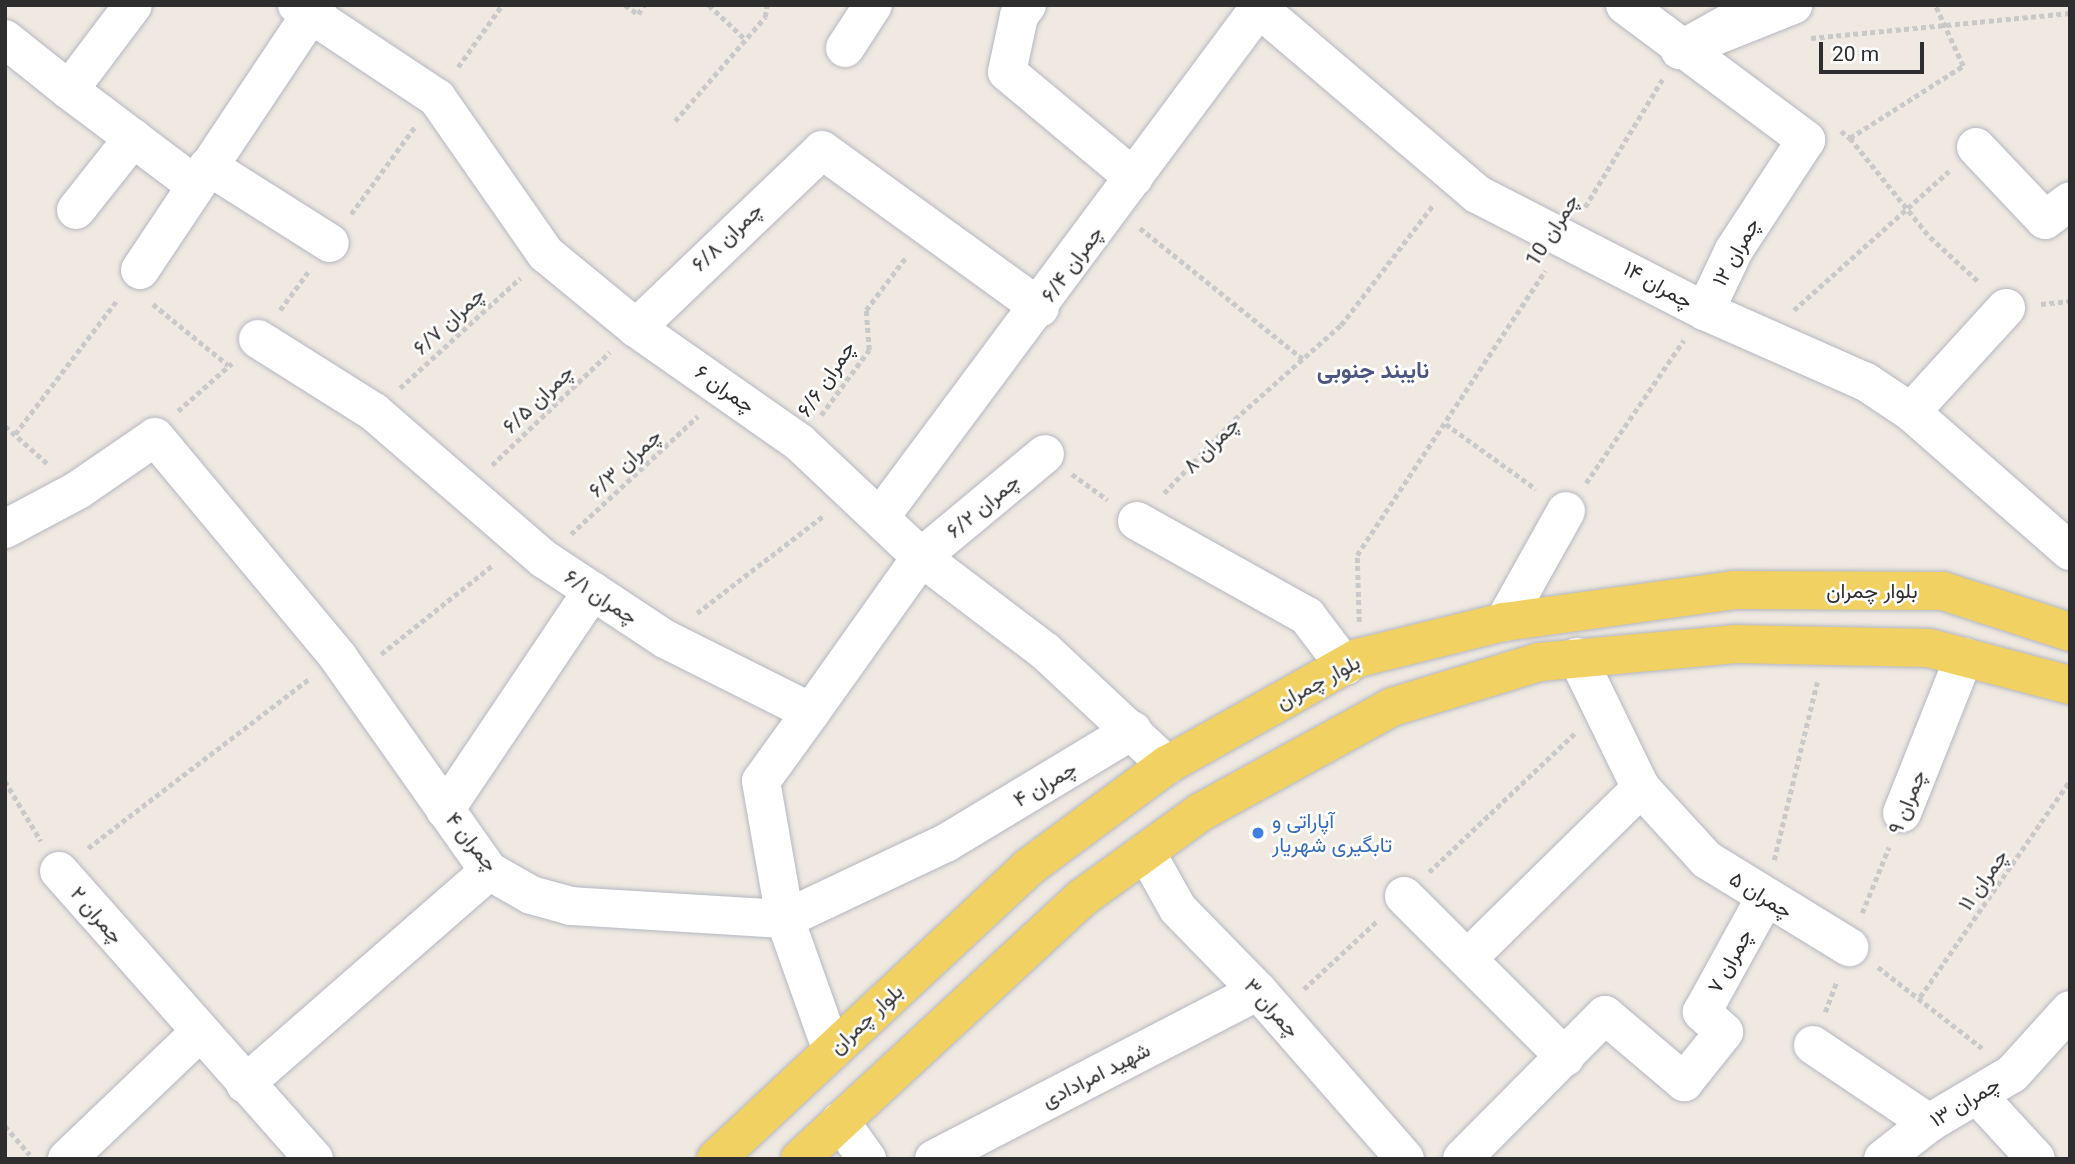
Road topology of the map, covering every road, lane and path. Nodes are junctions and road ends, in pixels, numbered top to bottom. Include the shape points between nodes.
1 (133, 5) edge
2 (625, 5) edge
3 (644, 5) edge
4 (709, 5) edge
5 (767, 5) edge
6 (873, 5) edge
7 (1027, 5) edge
8 (1625, 5) edge
9 (1761, 5) edge
10 (1935, 5) edge
11 (1258, 6) edge
12 (308, 8) edge
13 (2070, 13) edge
14 (1799, 22) edge
15 (5, 38) edge
16 (745, 39) junction
17 (845, 48) dead end
18 (1680, 50) junction
19 (69, 90) junction
20 (674, 121) dead end
21 (133, 138) junction
22 (1850, 138) junction
23 (1806, 140) junction
24 (1976, 147) joint
25 (1456, 175) junction
26 (202, 176) junction
27 (1124, 192) junction
28 (2070, 201) edge
29 (1908, 209) junction
30 (76, 210) dead end
31 (929, 225) junction
32 (1568, 236) junction
33 (330, 243) dead end
34 (546, 254) junction
35 (135, 278) junction
36 (2070, 301) edge
37 (1040, 308) junction
38 (2006, 308) junction
39 (1705, 311) junction
40 (636, 328) junction
41 (1764, 337) junction
42 (258, 340) dead end
43 (1303, 359) junction
44 (228, 365) dead end
45 (727, 389) junction
46 (374, 412) junction
47 (1911, 412) junction
48 (1446, 424) junction
49 (5, 426) edge
50 (15, 435) junction
51 (800, 443) junction
52 (1045, 454) joint
53 (78, 490) junction
54 (462, 493) junction
55 (868, 504) junction
56 (1566, 511) junction
57 (1137, 521) junction
58 (5, 529) edge
59 (533, 550) junction
60 (2070, 551) edge
61 (921, 557) junction
62 (592, 591) junction
63 (1504, 622) junction
64 (2070, 632) edge
65 (665, 639) junction
66 (1826, 646) junction
67 (1577, 657) junction
68 (1964, 657) junction
69 (1352, 662) junction
70 (345, 667) junction
71 (2070, 685) edge
72 (1602, 708) junction
73 (811, 712) junction
74 (1133, 730) junction
75 (1167, 765) junction
76 (2070, 780) edge
77 (5, 781) edge
78 (1641, 788) junction
79 (445, 810) junction
80 (1201, 812) junction
81 (1902, 813) joint
82 (1146, 852) junction
83 (59, 871) junction
84 (489, 871) junction
85 (1404, 896) junction
86 (1765, 898) junction
87 (785, 919) junction
88 (1849, 947) junction
89 (1468, 958) junction
90 (1920, 997) junction
91 (1268, 1003) junction
92 (2070, 1010) edge
93 (199, 1033) junction
94 (1813, 1045) joint
95 (832, 1051) junction
96 (1565, 1057) junction
97 (2012, 1074) junction
98 (245, 1084) junction
99 (1979, 1097) junction
100 (840, 1121) junction
101 (1929, 1123) junction
102 (5, 1126) edge
103 (34, 1159) edge
104 (67, 1159) edge
105 (314, 1159) edge
106 (716, 1159) edge
107 (800, 1159) edge
108 (867, 1159) edge
109 (934, 1159) edge
110 (1405, 1159) edge
111 (1462, 1159) edge
112 (1883, 1159) edge
113 (2036, 1159) edge

1 - 19 street
2 - 3 path via 638,14
4 - 16 path
5 - 16 path via 765,17
6 - 17 street
7 - 27 street via 1019,16 1007,72
8 - 18 street
9 - 18 street
10 - 22 path via 1963,66
11 - 25 street, چمران ۱۴
11 - 27 street, چمران ۶/۴
12 - 26 street
12 - 34 street, چمران ۶ via 437,98
13 - 14 path
14 - 18 street
15 - 19 street
16 - 20 path
18 - 23 street
18 - 32 path, چمران 10
19 - 21 street
21 - 26 street
21 - 30 street
22 - 23 path via 1826,118
22 - 29 path
23 - 39 street, چمران ۱۲ via 1734,250
24 - 28 street via 2045,220
24 - 29 path
25 - 32 street, چمران ۱۴ via 1477,194
25 - 43 path, چمران ۸ via 1341,325
26 - 33 street
26 - 35 street
27 - 37 street, چمران ۶/۴
27 - 43 path
29 - 38 path
29 - 41 path
31 - 37 street
31 - 40 street, چمران ۶/۸ via 822,150
31 - 51 path, چمران ۶/۶ via 866,310 869,350
32 - 39 street, چمران ۱۴
32 - 48 path, چمران 10
34 - 40 street, چمران ۶
34 - 46 path, چمران ۶/۷
35 - 44 path
35 - 50 path
36 - 38 path
37 - 55 street, چمران ۶/۴
38 - 47 street
39 - 41 street, چمران ۱۴
39 - 56 path, چمران ۱۲
40 - 45 street, چمران ۶
40 - 54 path, چمران ۶/۵
41 - 47 street, چمران ۱۴ via 1866,382
42 - 46 street, چمران ۶/۱
43 - 57 path, چمران ۸
45 - 51 street, چمران ۶
45 - 59 path, چمران ۶/۳
46 - 54 street, چمران ۶/۱
47 - 60 street, چمران ۱۴
48 - 56 path
48 - 69 path, چمران 10 via 1357,555
49 - 50 path
50 - 53 path
51 - 55 street, چمران ۶
52 - 57 path
52 - 61 street, چمران ۶/۲
53 - 58 street, چمران ۴
53 - 70 street, چمران ۴ via 155,437
54 - 59 street, چمران ۶/۱
55 - 61 street, چمران ۶
55 - 65 path
56 - 63 street
57 - 69 street via 1307,616
59 - 62 street, چمران ۶/۱
59 - 70 path, چمران ۶/۳
61 - 73 street
61 - 74 street, چمران ۶ via 1045,651
62 - 65 street, چمران ۶/۱
62 - 79 street
63 - 64 main road, بلوار چمران via 1734,590 1943,591
63 - 69 main road, بلوار چمران
65 - 73 street, چمران ۶/۱
66 - 67 main road via 1735,643
66 - 68 main road via 1928,648
66 - 86 path
67 - 72 street, چمران ۵
67 - 80 main road via 1539,662 1392,707
68 - 71 main road
68 - 81 street, چمران ۹
69 - 75 main road, بلوار چمران
70 - 79 street, چمران ۴
70 - 83 path, چمران ۲
72 - 78 street, چمران ۵
72 - 85 path
73 - 87 street via 761,782
74 - 75 street, چمران ۶
74 - 87 street, چمران ۴ via 946,843
75 - 80 main road
75 - 95 main road, بلوار چمران via 1029,867
76 - 90 path, چمران ۱۱
77 - 83 path
78 - 86 street, چمران ۵ via 1707,860
78 - 89 street
79 - 84 street, چمران ۴
80 - 82 main road
81 - 88 path, چمران ۹
82 - 91 street, چمران ۳ via 1178,909
82 - 100 main road via 1082,898
83 - 93 street, چمران ۲
84 - 87 street, چمران ۴ via 531,895 571,906
84 - 98 street
85 - 89 street
85 - 91 path
86 - 88 street, چمران ۵
86 - 96 street, چمران ۷ via 1702,1012 1724,1032 1684,1082 1605,1016
87 - 95 street
88 - 90 path
88 - 94 path, چمران ۹
89 - 96 street
90 - 97 path
91 - 109 street, شهید امرادادی
91 - 110 street, چمران ۳
92 - 97 street, چمران ۱۳
93 - 98 street, چمران ۲
93 - 104 street
94 - 101 street
95 - 106 main road, بلوار چمران
96 - 111 street, چمران ۷
97 - 99 street, چمران ۱۳
98 - 105 street, چمران ۲
99 - 101 street, چمران ۱۳
99 - 113 street
100 - 107 main road
100 - 108 street
101 - 112 street, چمران ۱۳
102 - 103 path

